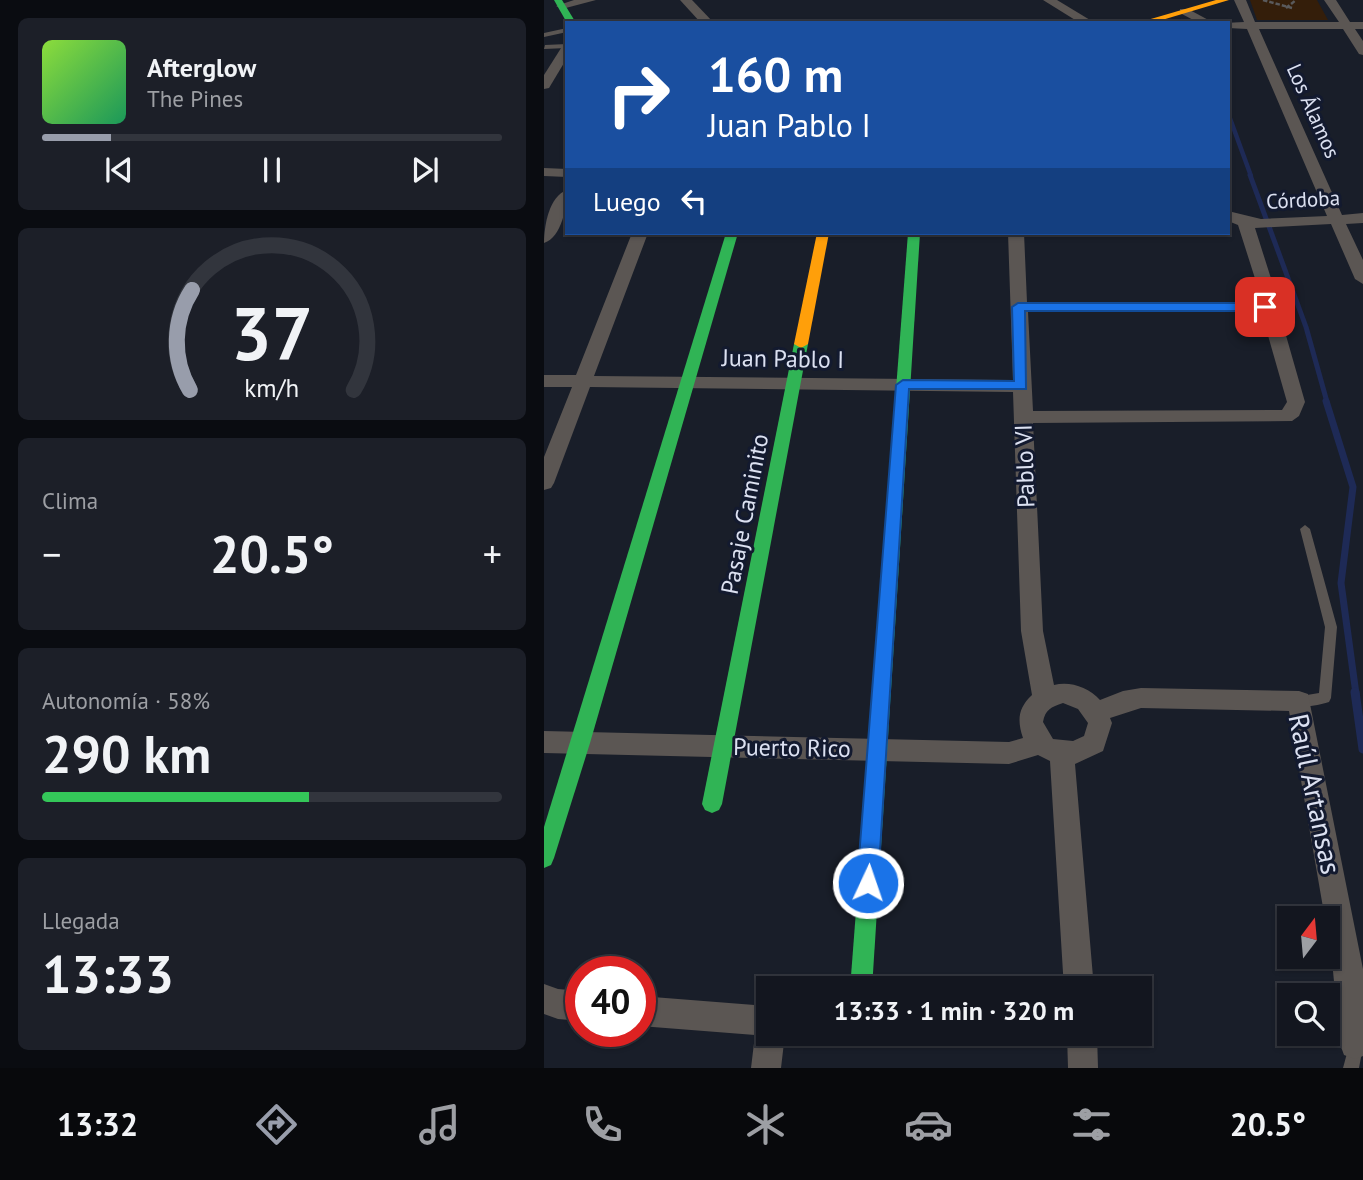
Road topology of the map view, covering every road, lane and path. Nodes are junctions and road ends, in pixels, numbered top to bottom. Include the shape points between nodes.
1 (590, 0) edge
2 (686, 0) edge
3 (1049, 0) edge
4 (1225, 0) edge
5 (1240, 0) edge
6 (1330, 0) edge
7 (560, 3) edge
8 (1184, 11) junction
9 (571, 21) edge
10 (706, 21) edge
11 (1086, 21) edge
12 (1148, 21) edge
13 (1204, 21) edge
14 (1230, 25) edge
15 (1253, 25) junction
16 (1347, 26) junction
17 (1363, 26) edge
18 (565, 30) edge
19 (544, 35) edge
20 (544, 50) edge
21 (565, 50) edge
22 (1363, 51) edge
23 (544, 85) edge
24 (544, 173) edge
25 (565, 173) edge
26 (565, 198) edge
27 (1230, 216) edge
28 (1363, 218) edge
29 (1338, 219) junction
30 (1260, 224) junction
31 (639, 235) edge
32 (731, 235) edge
33 (823, 235) edge
34 (914, 235) edge
35 (1016, 235) edge
36 (544, 238) edge
37 (1363, 279) edge
38 (1018, 307) junction
39 (1265, 307) junction
40 (544, 382) edge
41 (584, 382) junction
42 (688, 383) junction
43 (793, 384) junction
44 (903, 385) junction
45 (1021, 386) junction
46 (1024, 417) junction
47 (544, 483) edge
48 (1305, 528) dead end
49 (1044, 697) junction
50 (1299, 701) junction
51 (1097, 712) junction
52 (544, 742) edge
53 (581, 743) junction
54 (724, 747) junction
55 (1051, 749) junction
56 (876, 750) junction
57 (712, 804) dead end
58 (544, 858) edge
59 (862, 976) edge
60 (1077, 976) edge
61 (544, 999) edge
62 (565, 1005) edge
63 (656, 1012) edge
64 (756, 1020) edge
65 (769, 1046) edge
66 (1082, 1046) edge
67 (1353, 1056) edge
68 (766, 1068) edge
69 (1083, 1068) edge

1 - 7 street
2 - 10 street
3 - 11 street
4 - 8 street
5 - 15 street, Los Álamos
6 - 16 street
7 - 9 street
8 - 12 street
8 - 13 street
14 - 15 street
15 - 16 street
15 - 29 street, Los Álamos
16 - 17 street
16 - 22 street
18 - 19 lane
20 - 21 street
21 - 23 street
24 - 25 street
26 - 36 street
27 - 30 street
28 - 29 street, Córdoba
29 - 30 street, Córdoba
29 - 37 street, Los Álamos
30 - 39 street
31 - 41 street
32 - 42 street
33 - 43 street, Pasaje Caminito
34 - 44 street
35 - 38 street, Pablo VI
38 - 39 street
38 - 45 street, Pablo VI
39 - 46 street via 1296,402 1285,416
40 - 41 street, Juan Pablo I
41 - 42 street, Juan Pablo I
41 - 47 street
42 - 43 street, Juan Pablo I
42 - 53 street
43 - 44 street, Juan Pablo I
43 - 54 street, Pasaje Caminito
44 - 45 street, Juan Pablo I
44 - 56 street
45 - 46 street, Pablo VI
46 - 49 street, Pablo VI via 1032,631
48 - 50 lane via 1331,627 1325,698
49 - 51 street via 1073,694
49 - 55 street via 1030,714 1032,735
50 - 51 street, Raúl Artansas via 1141,698
50 - 67 street, Raúl Artansas via 1350,978
51 - 55 street via 1099,733 1094,743 1074,754
52 - 53 street, Puerto Rico
53 - 54 street, Puerto Rico
53 - 58 street
54 - 56 street, Puerto Rico
54 - 57 street, Pasaje Caminito
55 - 56 street, Puerto Rico via 1009,753
55 - 60 street
56 - 59 street
61 - 62 street
63 - 64 street
65 - 68 street
66 - 69 street

